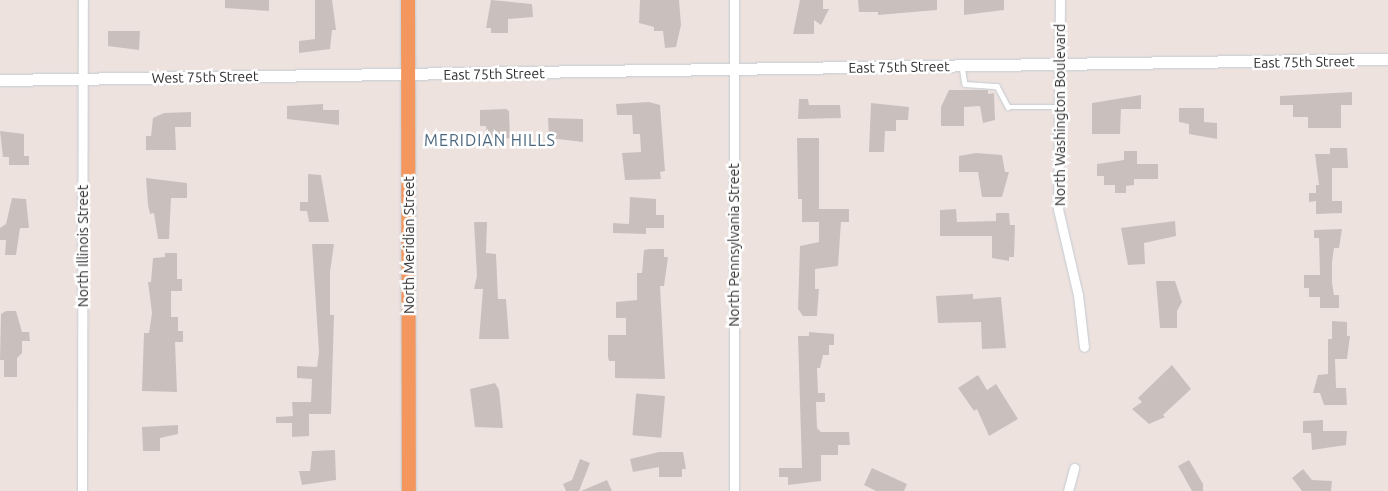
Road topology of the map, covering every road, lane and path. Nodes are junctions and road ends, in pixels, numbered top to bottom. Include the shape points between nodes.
1 (83, 0) edge
2 (408, 0) edge
3 (734, 0) edge
4 (1060, 0) edge
5 (1388, 59) edge
6 (1060, 64) junction
7 (962, 66) junction
8 (734, 69) junction
9 (409, 74) junction
10 (83, 79) junction
11 (0, 80) edge
12 (1060, 107) junction
13 (1084, 347) dead end
14 (1074, 468) dead end
15 (82, 491) edge
16 (409, 491) edge
17 (734, 491) edge
18 (1068, 491) edge

1 - 10 street, North Illinois Street
2 - 9 main road, North Meridian Street
3 - 8 street, North Pennsylvania Street
4 - 6 street, North Washington Boulevard
5 - 6 street, East 75th Street
6 - 7 street, East 75th Street
6 - 12 street, North Washington Boulevard
7 - 8 street, East 75th Street
7 - 12 lane via 965,84 997,86 1008,107
8 - 9 street, East 75th Street
8 - 17 street, North Pennsylvania Street
9 - 10 street, West 75th Street
9 - 16 main road, North Meridian Street
10 - 11 street, West 75th Street
10 - 15 street, North Illinois Street
12 - 13 street, North Washington Boulevard via 1058,209 1078,295
14 - 18 street

